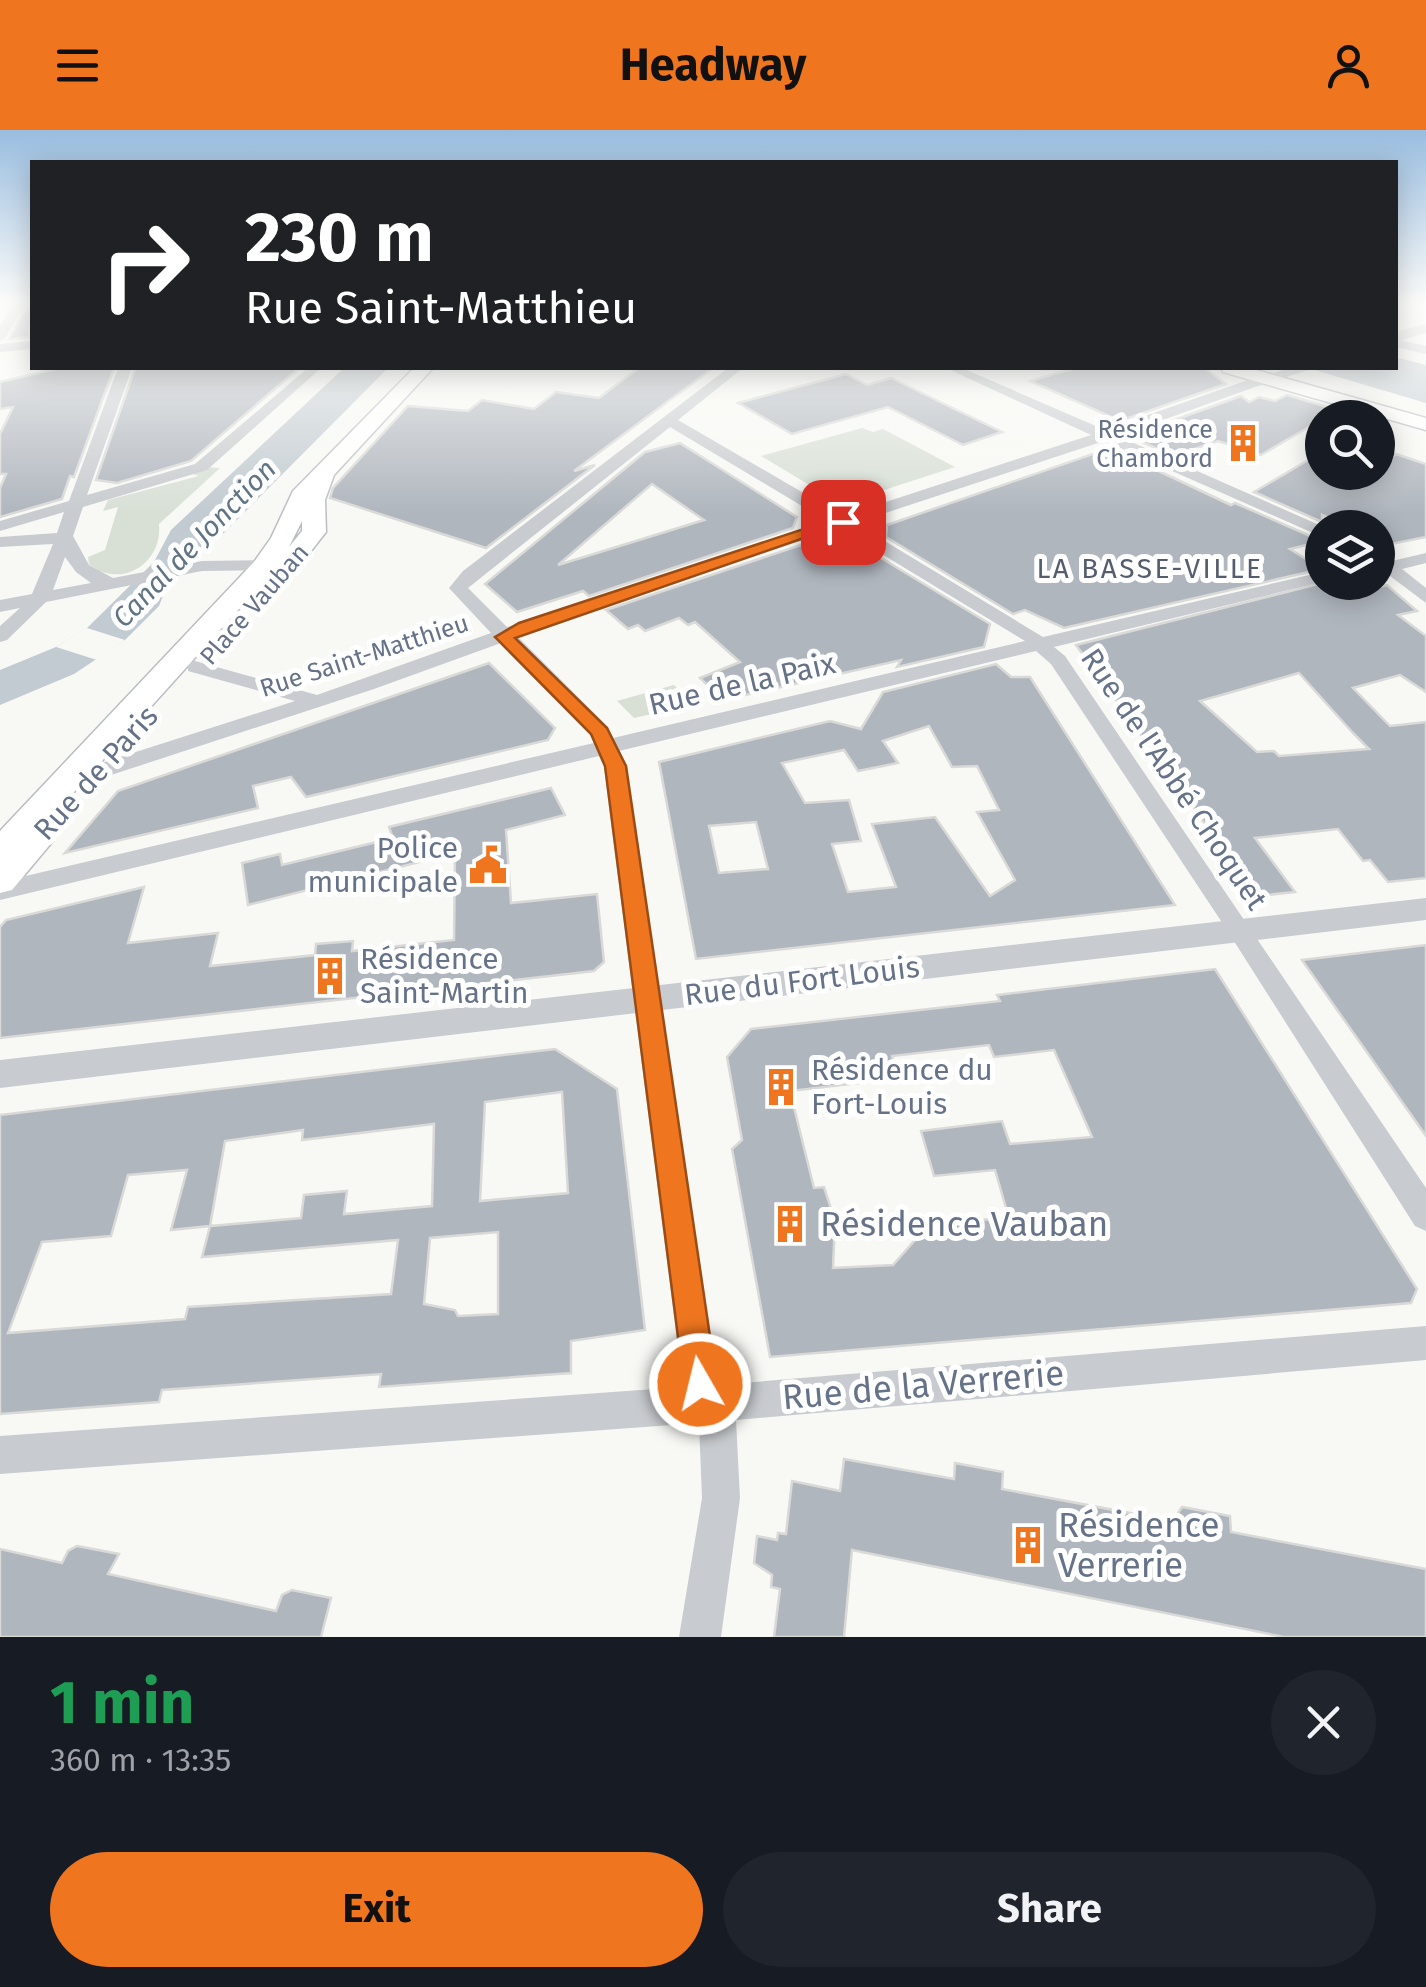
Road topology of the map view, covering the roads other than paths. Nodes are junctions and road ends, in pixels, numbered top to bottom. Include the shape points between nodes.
1 (122, 373) edge
2 (310, 373) edge
3 (419, 373) edge
4 (724, 373) edge
5 (964, 373) edge
6 (1284, 373) edge
7 (1296, 373) edge
8 (667, 418) junction
9 (1426, 424) edge
10 (1104, 434) junction
11 (324, 474) junction
12 (77, 506) junction
13 (843, 522) junction
14 (1305, 524) edge
15 (0, 526) edge
16 (65, 538) junction
17 (0, 542) edge
18 (1426, 558) edge
19 (276, 561) junction
20 (1395, 562) edge
21 (1395, 573) edge
22 (1305, 582) edge
23 (114, 584) junction
24 (1426, 596) edge
25 (39, 599) junction
26 (0, 606) edge
27 (0, 636) edge
28 (504, 637) junction
29 (1041, 644) junction
30 (184, 665) junction
31 (323, 701) junction
32 (609, 746) junction
33 (97, 772) junction
34 (0, 852) edge
35 (0, 881) edge
36 (0, 891) edge
37 (1426, 909) edge
38 (1240, 931) junction
39 (645, 998) junction
40 (0, 1074) edge
41 (1426, 1216) edge
42 (1426, 1342) edge
43 (710, 1404) junction
44 (0, 1454) edge
45 (700, 1637) edge

1 - 12 street
2 - 12 street via 210,461
3 - 11 main road
4 - 8 street
5 - 10 street
6 - 10 street, Rue Saint-Matthieu
7 - 9 main road
8 - 13 street, Rue de l'Abbé Choquet
8 - 28 street via 458,585
10 - 13 street, Rue Saint-Matthieu
10 - 14 street
11 - 19 main road, Place Vauban via 301,496
11 - 19 main road, Place Vauban via 314,500 314,532
12 - 15 street
12 - 16 street
13 - 28 street, Rue Saint-Matthieu
13 - 29 street, Rue de l'Abbé Choquet
16 - 17 street
16 - 23 street via 80,569
16 - 25 street
18 - 20 street
19 - 23 street via 202,566
19 - 30 main road, Place Vauban
21 - 24 street
22 - 29 street, Rue de la Paix
23 - 25 street
25 - 26 street
25 - 27 street
28 - 31 street, Rue Saint-Matthieu
28 - 32 street
29 - 32 street, Rue de la Paix
29 - 38 street, Rue de l'Abbé Choquet via 1064,668
30 - 31 street, Place Vauban
30 - 33 main road, Rue de Paris
30 - 34 main road, Rue de Paris
31 - 33 street, Rue Saint-Matthieu
32 - 36 street, Rue de la Paix
32 - 39 street
33 - 35 main road, Rue de Paris
37 - 38 street, Rue du Fort Louis
38 - 39 street, Rue du Fort Louis
38 - 41 street, Rue de l'Abbé Choquet
39 - 40 street, Rue du Fort Louis
39 - 43 street
42 - 43 street, Rue de la Verrerie
43 - 44 street, Rue de la Verrerie
43 - 45 street via 721,1498

